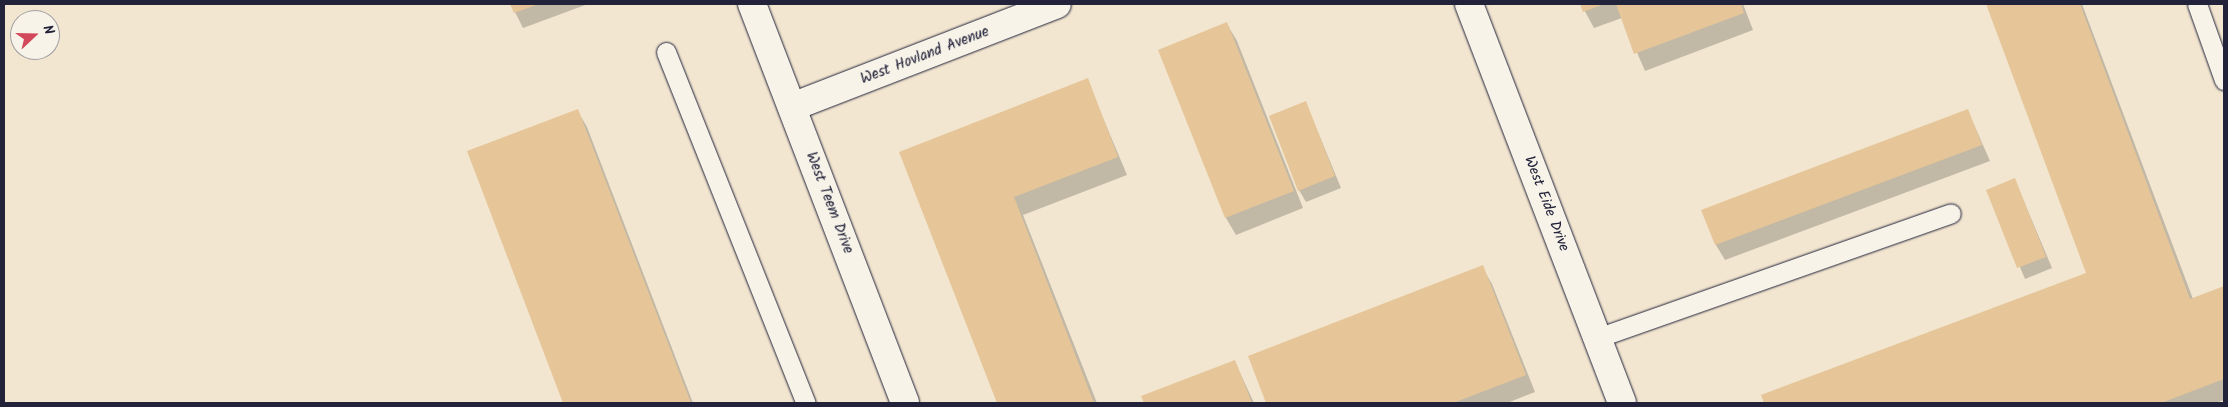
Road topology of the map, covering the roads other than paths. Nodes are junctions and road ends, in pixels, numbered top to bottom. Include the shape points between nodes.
1 (752, 4) edge
2 (1057, 4) edge
3 (1469, 4) edge
4 (2197, 4) edge
5 (666, 52) dead end
6 (2224, 80) edge
7 (792, 107) junction
8 (1950, 213) dead end
9 (1597, 338) junction
10 (806, 403) edge
11 (905, 403) edge
12 (1622, 403) edge

1 - 7 street, West Teem Drive
2 - 7 street, West Hovland Avenue
3 - 9 street, West Eide Drive
4 - 6 lane
5 - 10 lane
7 - 11 street, West Teem Drive
8 - 9 lane
9 - 12 street, West Eide Drive

